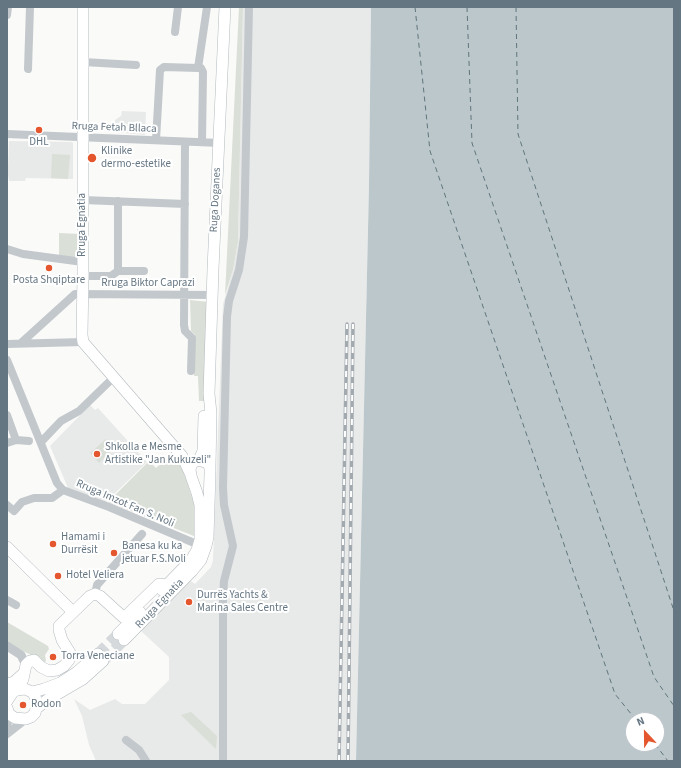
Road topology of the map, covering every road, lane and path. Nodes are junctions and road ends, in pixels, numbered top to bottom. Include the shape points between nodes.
1 (8, 7) edge
2 (30, 7) edge
3 (83, 7) edge
4 (178, 7) edge
5 (207, 7) edge
6 (225, 7) edge
7 (249, 7) edge
8 (7, 14) edge
9 (175, 32) dead end
10 (83, 62) junction
11 (136, 65) dead end
12 (198, 68) junction
13 (28, 69) dead end
14 (7, 134) edge
15 (83, 137) junction
16 (156, 140) junction
17 (185, 142) junction
18 (202, 142) junction
19 (220, 143) junction
20 (83, 200) junction
21 (118, 201) junction
22 (185, 204) junction
23 (7, 249) edge
24 (83, 262) junction
25 (118, 271) junction
26 (144, 271) dead end
27 (83, 276) junction
28 (83, 295) junction
29 (184, 295) junction
30 (212, 295) junction
31 (83, 342) junction
32 (21, 343) junction
33 (7, 344) edge
34 (7, 360) edge
35 (191, 371) dead end
36 (113, 378) junction
37 (209, 394) junction
38 (7, 415) edge
39 (149, 417) junction
40 (16, 440) junction
41 (29, 441) dead end
42 (41, 442) junction
43 (7, 443) edge
44 (198, 461) junction
45 (210, 471) junction
46 (191, 474) junction
47 (63, 490) junction
48 (7, 505) edge
49 (142, 534) dead end
50 (199, 545) junction
51 (7, 547) edge
52 (167, 585) junction
53 (95, 594) junction
54 (7, 600) edge
55 (16, 605) dead end
56 (73, 612) junction
57 (9, 647) edge
58 (28, 666) junction
59 (10, 692) edge
60 (32, 692) junction
61 (37, 708) junction
62 (8, 711) edge
63 (26, 719) junction
64 (7, 728) edge
65 (7, 734) edge
66 (126, 740) dead end
67 (146, 761) edge
68 (223, 761) edge

1 - 8 street
2 - 13 street
3 - 10 main road, Rruga Egnatia
4 - 9 street
5 - 12 street
6 - 19 main road, Ruga Doganes
7 - 68 street via 244,237 239,270 229,301 228,318 223,488 233,546 224,582 223,598
10 - 11 street
10 - 15 main road, Rruga Egnatia
12 - 16 street via 164,67 160,70
12 - 18 street via 201,68 202,72
14 - 15 street, Rruga Fetah Bllaca
15 - 16 street, Rruga Fetah Bllaca
15 - 20 main road, Rruga Egnatia
16 - 17 street, Rruga Fetah Bllaca
17 - 18 street, Rruga Fetah Bllaca
17 - 22 street
18 - 19 street, Rruga Fetah Bllaca
19 - 30 main road, Ruga Doganes
20 - 21 street
20 - 24 main road, Rruga Egnatia
21 - 22 street
21 - 25 street
22 - 29 street
23 - 24 street via 23,254
24 - 27 main road, Rruga Egnatia
25 - 26 street
25 - 27 street via 111,276
27 - 28 main road, Rruga Egnatia
28 - 29 street, Rruga Biktor Caprazi
28 - 31 main road, Rruga Egnatia
28 - 32 street via 76,294 70,298
29 - 30 street, Rruga Biktor Caprazi
29 - 35 street via 184,328 192,337
30 - 37 main road, Ruga Doganes
31 - 32 street
31 - 36 main road, Rruga Egnatia
32 - 33 street
34 - 42 street, Rruga Imzot Fan S. Noli
36 - 39 main road, Rruga Egnatia
36 - 42 street via 79,410 61,421
37 - 44 main road via 204,422 203,451
37 - 45 main road, Rruga Egnatia
38 - 40 street
39 - 44 main road, Rruga Egnatia
39 - 46 main road, Rruga Egnatia via 182,456
40 - 41 street
40 - 43 street
42 - 47 street, Rruga Imzot Fan S. Noli via 57,483
44 - 45 main road via 205,461
44 - 46 main road via 191,466
45 - 46 main road via 207,479 201,481 195,480
45 - 52 main road, Rruga Egnatia via 208,537 201,560 121,637
46 - 50 main road, Rruga Egnatia via 200,505
47 - 48 street via 52,498 34,498 22,502 14,511
47 - 50 street, Rruga Imzot Fan S. Noli
49 - 53 street via 97,585
50 - 52 main road, Rruga Egnatia via 190,560
51 - 56 main road
52 - 53 main road via 159,584 123,617
53 - 56 main road
54 - 55 street
56 - 58 main road via 61,623 59,630 70,653 69,660 57,670 49,671 41,667
57 - 58 street via 25,652
58 - 59 main road via 21,684
59 - 60 main road via 25,689
60 - 61 main road via 37,700
60 - 61 main road via 60,683 101,658 83,679
61 - 63 main road via 31,717
62 - 63 main road via 18,719
62 - 64 street
63 - 65 street
66 - 67 street via 139,750

